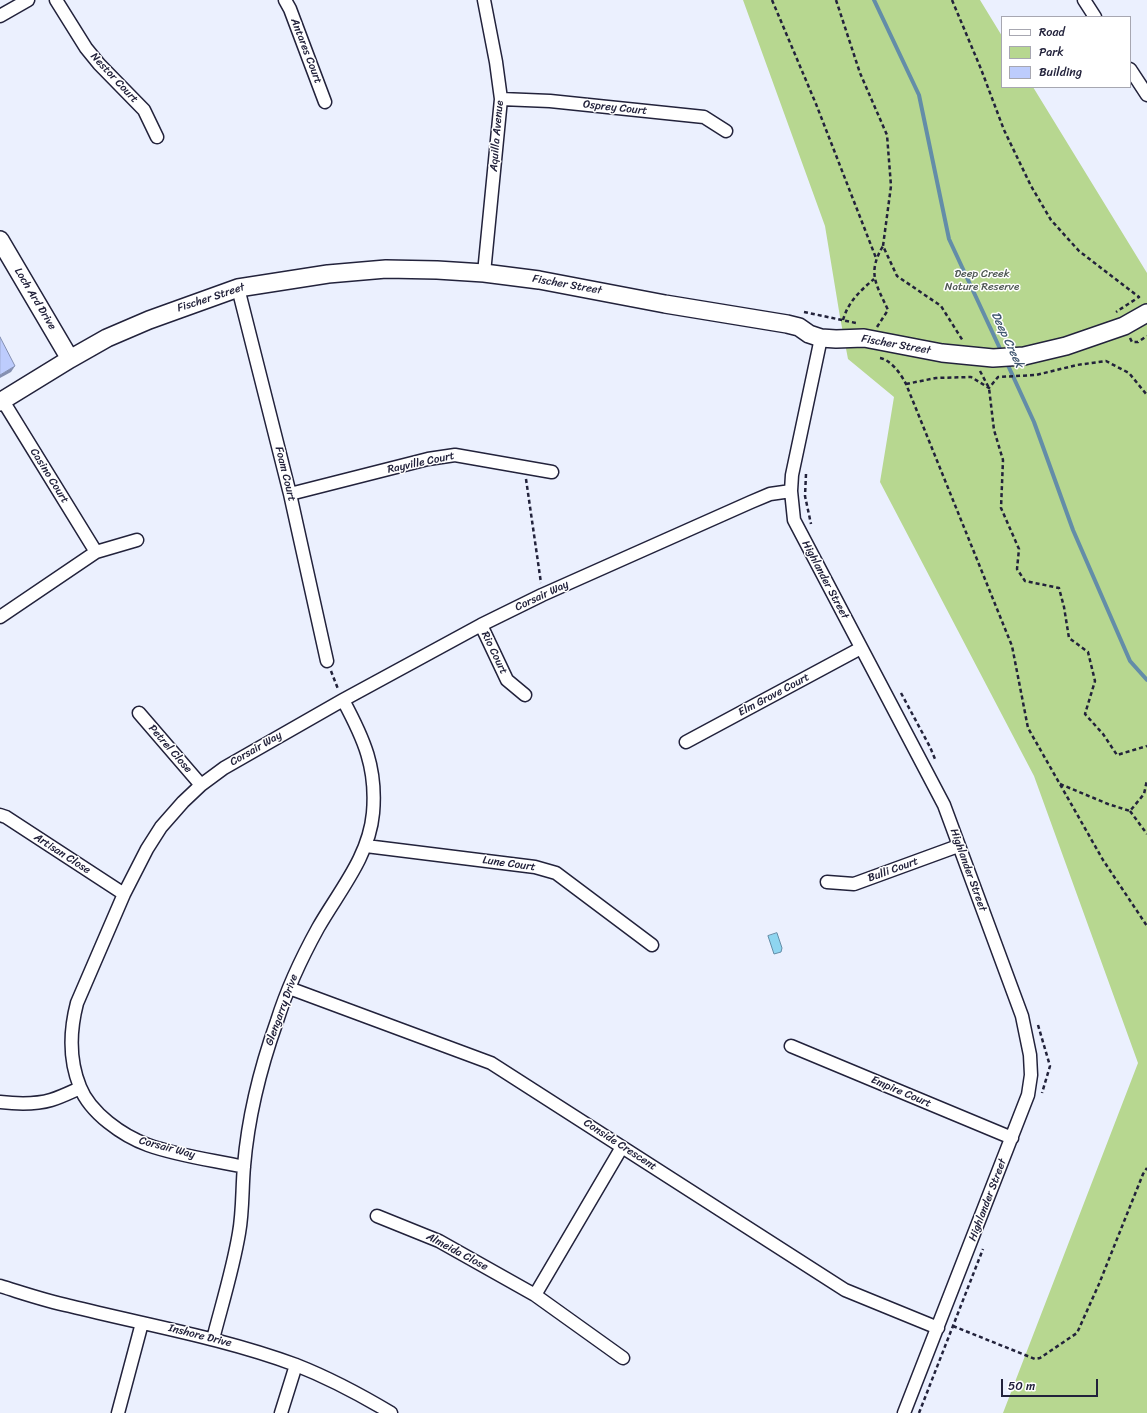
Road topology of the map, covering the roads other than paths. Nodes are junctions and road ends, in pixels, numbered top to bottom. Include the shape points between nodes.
1 (28, 0) edge
2 (56, 0) edge
3 (285, 0) edge
4 (484, 0) edge
5 (1084, 0) edge
6 (0, 16) edge
7 (1094, 16) edge
8 (1131, 71) edge
9 (1147, 95) edge
10 (501, 99) junction
11 (326, 102) dead end
12 (726, 131) dead end
13 (157, 137) dead end
14 (0, 240) edge
15 (484, 273) junction
16 (238, 288) junction
17 (1147, 313) edge
18 (821, 338) junction
19 (70, 358) junction
20 (1, 401) edge
21 (552, 472) dead end
22 (790, 491) junction
23 (290, 494) junction
24 (137, 540) dead end
25 (96, 552) junction
26 (0, 617) edge
27 (481, 625) junction
28 (861, 648) junction
29 (327, 662) road end
30 (525, 695) dead end
31 (343, 700) junction
32 (139, 713) dead end
33 (686, 742) dead end
34 (201, 785) junction
35 (0, 815) edge
36 (366, 846) junction
37 (958, 846) junction
38 (827, 882) dead end
39 (124, 894) junction
40 (652, 945) dead end
41 (289, 988) junction
42 (791, 1046) dead end
43 (80, 1088) junction
44 (0, 1102) edge
45 (1012, 1138) junction
46 (622, 1147) junction
47 (244, 1167) junction
48 (377, 1216) dead end
49 (0, 1286) edge
50 (535, 1295) junction
51 (142, 1323) junction
52 (938, 1328) junction
53 (213, 1339) junction
54 (623, 1358) dead end
55 (296, 1365) junction
56 (118, 1413) edge
57 (281, 1413) edge
58 (391, 1413) edge
59 (904, 1413) edge

1 - 6 street
2 - 13 street, Nestor Court via 86,48 144,110
3 - 11 street, Antares Court
4 - 10 street, Aquilla Avenue
5 - 7 street
8 - 9 street
10 - 12 street, Osprey Court via 550,101 704,117
10 - 15 street, Aquilla Avenue
14 - 19 street, Loch Ard Drive
15 - 16 street, Fischer Street via 386,269 328,274
15 - 18 street, Fischer Street via 540,280 787,324
16 - 19 street, Fischer Street via 190,304 106,338
16 - 23 street, Foam Court
17 - 18 street, Fischer Street via 1124,326 1066,346 1024,356 995,358 971,350 942,353 877,330 864,338
18 - 22 street, Highlander Street
19 - 20 street, Fischer Street
20 - 25 street, Casino Court
21 - 23 street, Rayville Court via 455,455 428,459
22 - 27 street, Corsair Way via 770,494 751,502 542,595
22 - 28 street, Highlander Street via 794,520
23 - 29 street, Foam Court
24 - 25 street
25 - 26 street
27 - 30 street, Rio Court via 507,680
27 - 31 street, Corsair Way
28 - 33 street, Elm Grove Court
28 - 37 street, Highlander Street via 944,805
31 - 34 street, Corsair Way via 224,768
31 - 36 street, Glengarry Drive via 363,738 369,757 373,814
32 - 34 street, Petrel Close
34 - 39 street, Corsair Way via 161,827
35 - 39 street, Artisan Close
36 - 40 street, Lune Court via 535,867 556,873
36 - 41 street, Glengarry Drive via 318,927
37 - 38 street, Bulli Court via 854,884
37 - 45 street, Highlander Street via 1027,1035 1031,1075 1028,1094
39 - 43 street, Corsair Way via 77,1003 73,1020 73,1054
41 - 46 street, Conside Crescent via 492,1063
41 - 47 street, Glengarry Drive via 265,1058
42 - 45 street, Empire Court
43 - 44 street via 51,1100 35,1103
43 - 47 street, Corsair Way via 90,1104 104,1118 133,1139 174,1152
45 - 52 street, Highlander Street
46 - 50 street
46 - 52 street, Conside Crescent via 845,1290
47 - 53 street, Glengarry Drive via 239,1233 234,1261
48 - 50 street, Almeida Close via 439,1241
49 - 51 street, Inshore Drive
50 - 54 street, Almeida Close
51 - 53 street, Inshore Drive
51 - 56 street
52 - 59 street, Highlander Street
53 - 55 street, Inshore Drive
55 - 57 street
55 - 58 street, Inshore Drive via 327,1378

